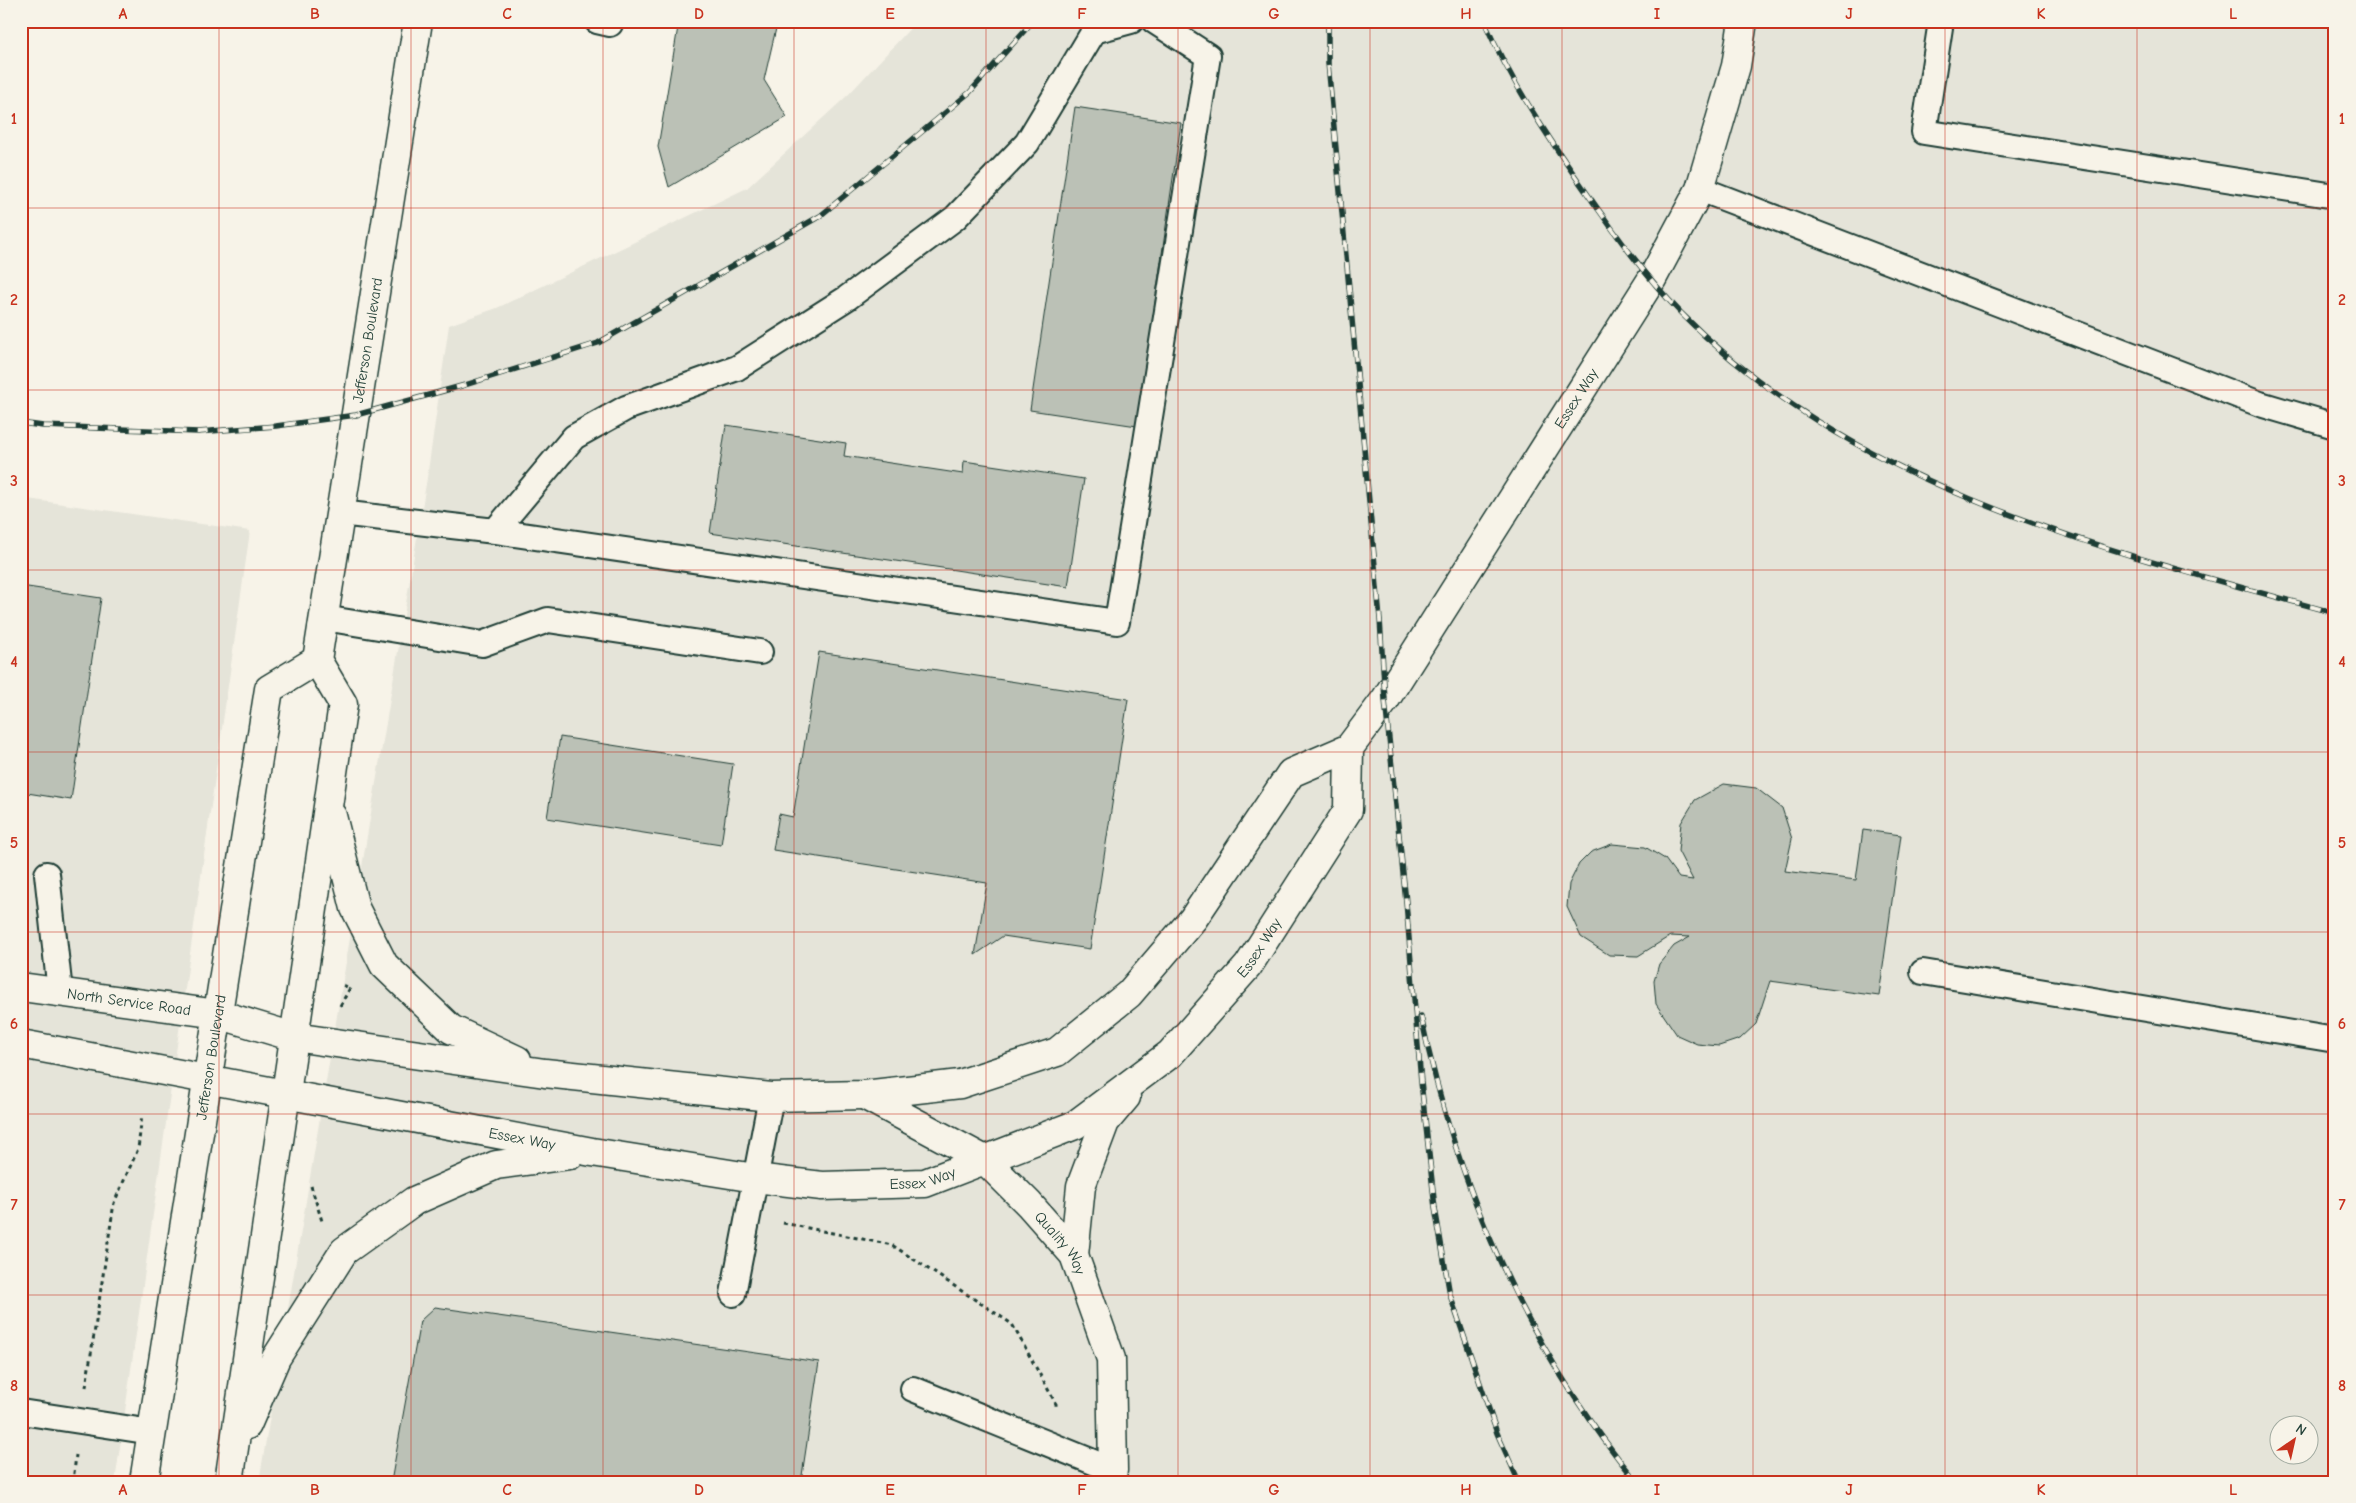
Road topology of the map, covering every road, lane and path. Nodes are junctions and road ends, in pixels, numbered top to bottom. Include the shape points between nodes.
1 (418, 21) edge
2 (1131, 21) edge
3 (1154, 21) edge
4 (1743, 21) edge
5 (1941, 21) edge
6 (1700, 190) junction
7 (2335, 196) edge
8 (2335, 426) edge
9 (340, 513) junction
10 (494, 531) junction
11 (324, 618) junction
12 (760, 652) dead end
13 (317, 660) junction
14 (1349, 748) junction
15 (328, 803) junction
16 (48, 874) dead end
17 (1923, 972) dead end
18 (21, 987) edge
19 (60, 992) junction
20 (218, 1014) junction
21 (294, 1037) junction
22 (2335, 1040) edge
23 (21, 1044) edge
24 (1146, 1072) junction
25 (545, 1073) junction
26 (208, 1079) junction
27 (286, 1094) junction
28 (864, 1095) junction
29 (771, 1097) junction
30 (142, 1116) dead end
31 (592, 1152) junction
32 (985, 1160) junction
33 (755, 1178) junction
34 (1074, 1256) junction
35 (733, 1294) dead end
36 (913, 1389) dead end
37 (85, 1394) dead end
38 (21, 1412) edge
39 (152, 1432) junction
40 (77, 1448) dead end
41 (231, 1470) edge
42 (1112, 1476) edge
43 (73, 1482) edge
44 (144, 1482) edge

1 - 9 street, Jefferson Boulevard
2 - 10 lane via 1094,32 1027,143 955,218 847,298 737,368 626,408 574,437
3 - 10 lane via 1208,56 1117,622
4 - 6 street, Essex Way via 1736,66
5 - 7 lane via 1924,132
6 - 8 lane via 2260,404
6 - 14 street, Essex Way via 1652,279 1385,700
9 - 10 lane
9 - 11 street, Jefferson Boulevard
11 - 12 lane via 482,644 548,620
11 - 13 street, Jefferson Boulevard
13 - 15 street via 343,704
13 - 20 street, Jefferson Boulevard via 269,689
14 - 24 street, Essex Way via 1348,810 1248,966 1170,1054
14 - 28 street, Essex Way via 1291,773 1187,927 1129,994 1057,1052 960,1084
15 - 21 street
15 - 25 street via 355,908 384,965 451,1030
16 - 19 lane
17 - 22 lane
18 - 19 street, North Service Road
19 - 20 street, North Service Road
20 - 21 street, North Service Road
20 - 26 street, Jefferson Boulevard
21 - 25 street, Essex Way
21 - 27 street
23 - 26 street
24 - 32 street, Essex Way via 1075,1125
24 - 34 street via 1105,1122 1081,1186
25 - 29 street, Essex Way
26 - 27 street
26 - 39 street, Jefferson Boulevard
27 - 31 street, Essex Way
27 - 41 street
28 - 29 street, Essex Way
28 - 32 street, Quality Way
29 - 33 lane
30 - 37 path via 138,1148 114,1203
31 - 33 street, Essex Way
31 - 41 street via 496,1165 414,1201 344,1251 276,1358
32 - 33 street, Essex Way via 925,1183 822,1186
32 - 34 street, Quality Way via 1030,1204
33 - 35 lane
34 - 42 street, Quality Way via 1111,1359
36 - 42 lane
38 - 39 lane
39 - 44 street, Jefferson Boulevard
40 - 43 path

